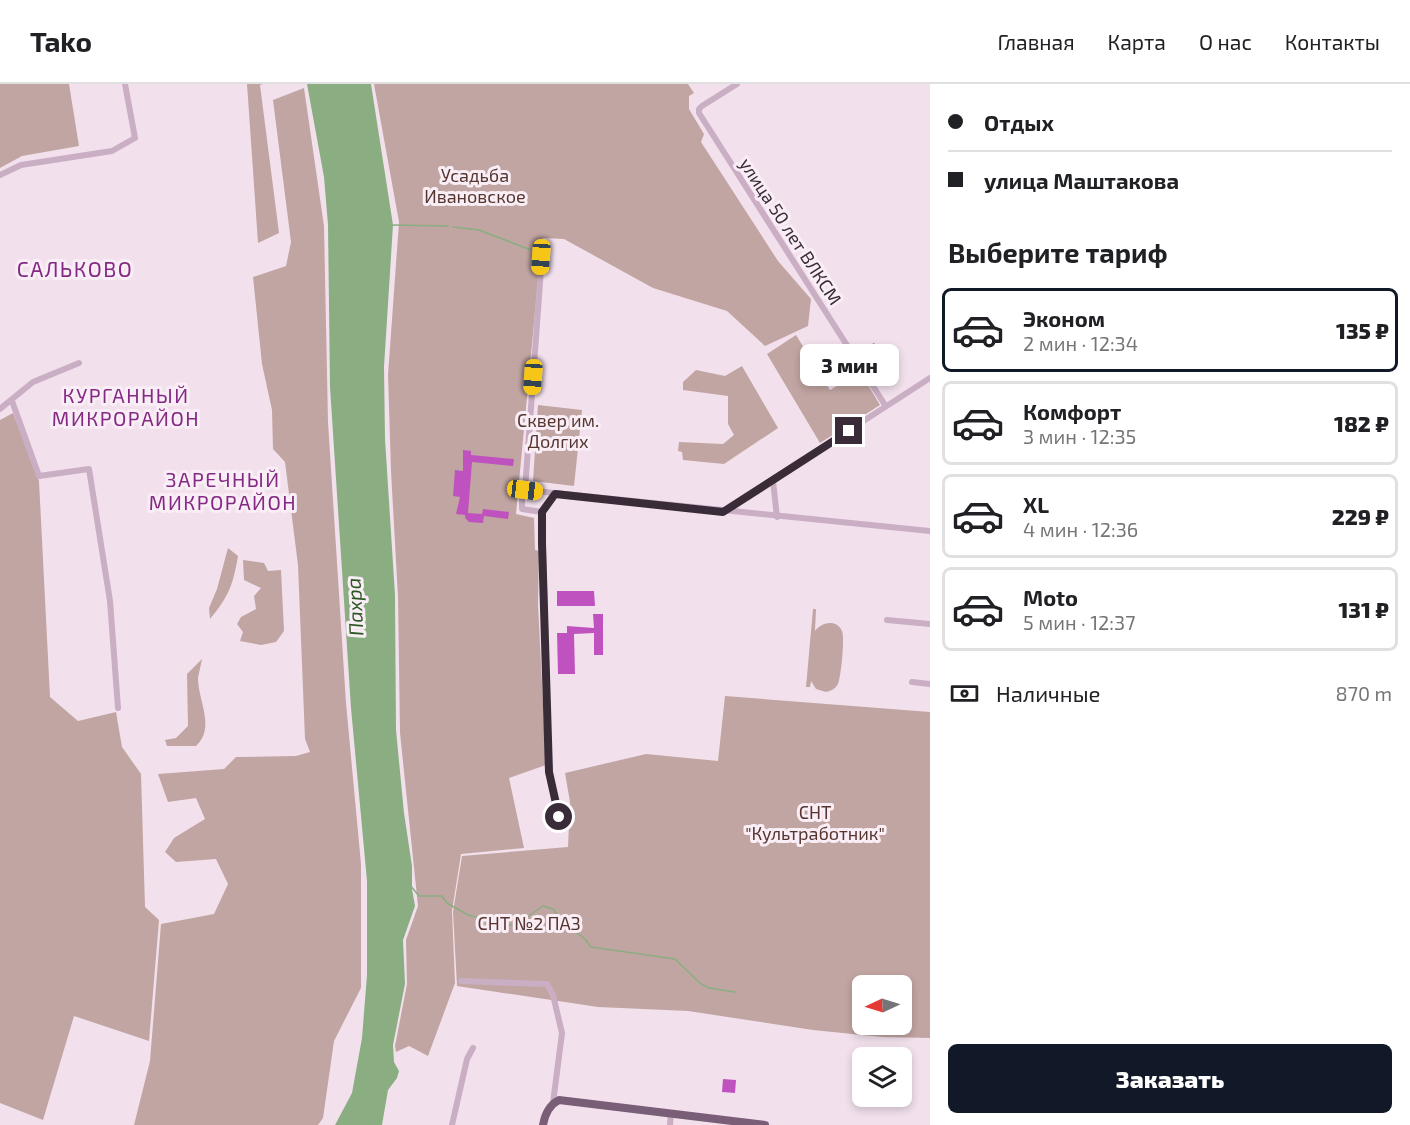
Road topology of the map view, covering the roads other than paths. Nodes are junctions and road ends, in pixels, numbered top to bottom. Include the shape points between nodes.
1 (125, 84) edge
2 (737, 84) edge
3 (0, 175) edge
4 (542, 255) dead end
5 (79, 363) dead end
6 (930, 378) edge
7 (12, 401) junction
8 (885, 405) junction
9 (0, 409) edge
10 (772, 481) junction
11 (525, 490) junction
12 (555, 494) junction
13 (542, 512) junction
14 (723, 512) junction
15 (777, 517) junction
16 (930, 531) edge
17 (887, 620) dead end
18 (930, 624) edge
19 (912, 682) dead end
20 (930, 684) edge
21 (118, 708) dead end
22 (559, 817) dead end
23 (461, 981) dead end
24 (473, 1048) dead end
25 (553, 1103) junction
26 (671, 1113) junction
27 (452, 1125) edge
28 (543, 1125) edge
29 (670, 1125) edge
30 (765, 1125) edge

1 - 3 street via 135,138 112,152 21,165
2 - 8 street, улица 50 лет ВЛКСМ via 702,106 699,113
4 - 11 street
5 - 7 street via 33,382
6 - 8 street
7 - 9 street
7 - 21 street via 39,476 89,469 110,601
8 - 10 street
10 - 14 street
10 - 15 street
11 - 12 street
11 - 13 street via 522,509
12 - 13 street
12 - 14 street
13 - 22 street via 549,772
14 - 15 street
15 - 16 street
17 - 18 street
19 - 20 street
23 - 25 street via 547,984 562,1033
24 - 27 street
25 - 26 main road via 567,1100
25 - 28 main road
26 - 29 street
26 - 30 main road

